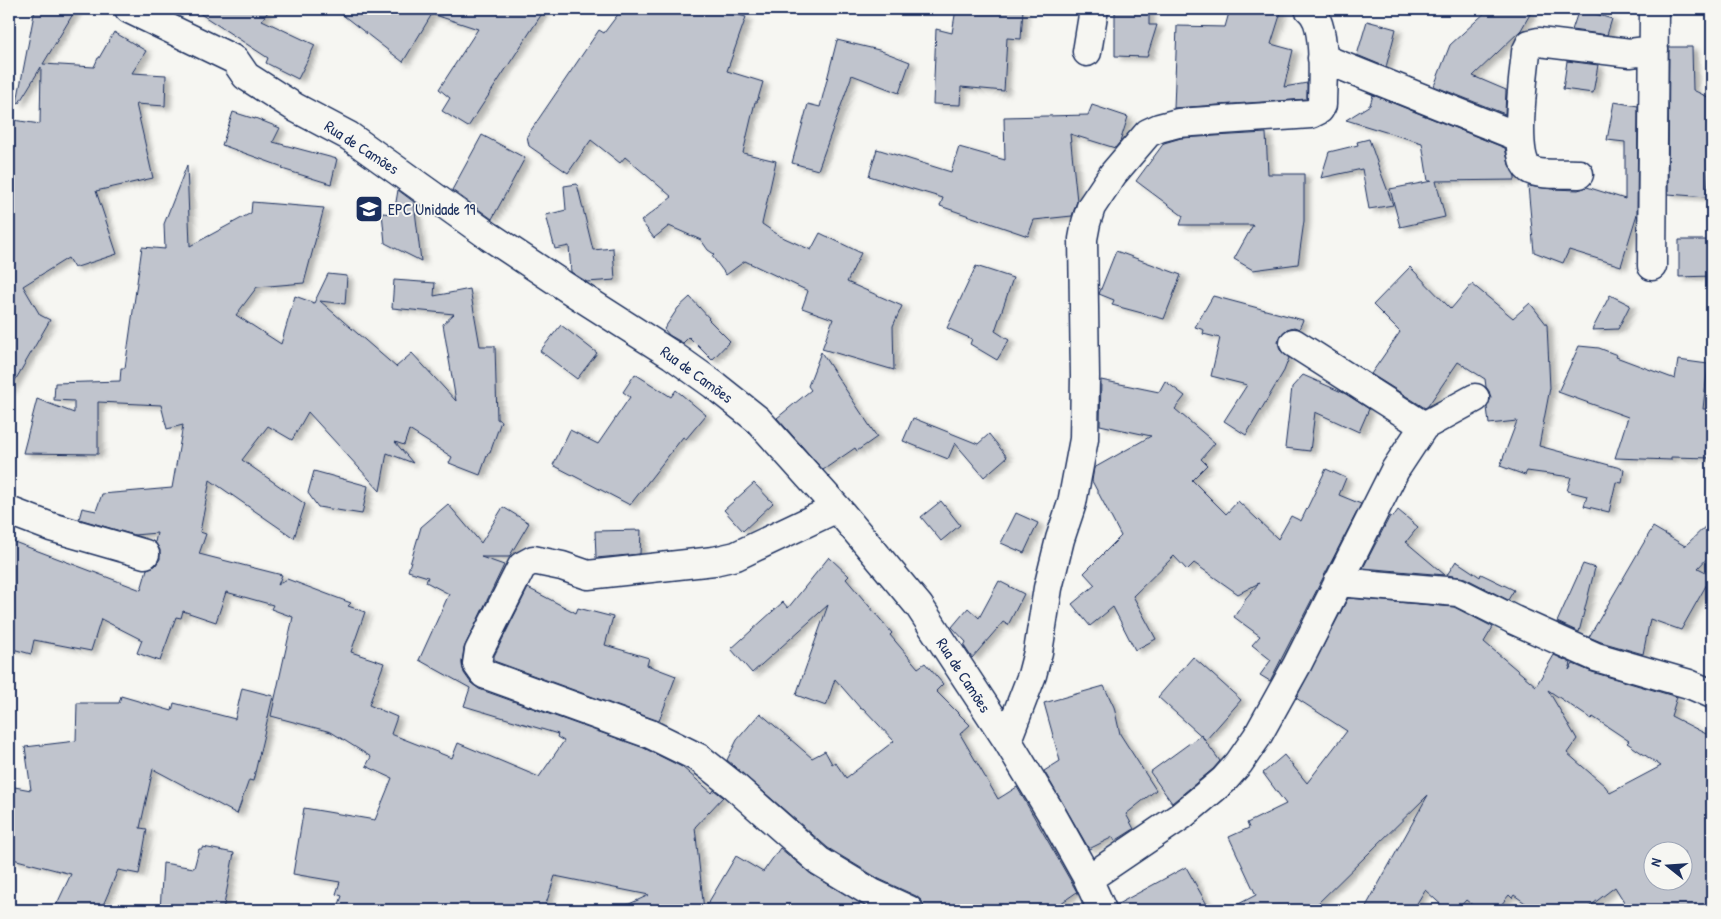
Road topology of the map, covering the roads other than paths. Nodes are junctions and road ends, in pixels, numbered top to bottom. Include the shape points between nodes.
1 (129, 9) edge
2 (1094, 9) edge
3 (1309, 9) edge
4 (1654, 9) edge
5 (1654, 50) junction
6 (1087, 52) dead end
7 (1322, 58) junction
8 (1519, 137) junction
9 (1579, 174) dead end
10 (1652, 266) dead end
11 (1294, 343) dead end
12 (1475, 398) dead end
13 (1424, 426) junction
14 (837, 508) junction
15 (9, 511) edge
16 (145, 554) dead end
17 (1338, 582) junction
18 (1712, 694) edge
19 (1007, 740) junction
20 (1092, 900) edge
21 (909, 910) edge

1 - 14 street, Rua de Camões via 235,60 246,76 349,136 489,236 672,355 758,420
2 - 6 street
3 - 7 street via 1320,28
4 - 5 street
5 - 8 street via 1630,53 1539,42 1530,44 1526,52
5 - 10 street
7 - 8 street
7 - 19 street via 1322,106 1316,112 1178,122 1158,128 1148,133 1113,174 1091,207 1083,239 1084,439 1072,503 1048,588 1038,652
8 - 9 street via 1524,164 1529,169 1536,173
11 - 13 street
12 - 13 street
13 - 17 street via 1395,470
14 - 19 street, Rua de Camões via 919,606
14 - 21 street via 736,556 714,561 588,575 533,560 522,566 479,651 477,664 484,674 650,734 699,758 819,861 872,893
15 - 16 street via 51,527
17 - 18 street via 1458,592 1596,657 1689,684
17 - 20 street via 1266,721 1239,763
19 - 20 street, Rua de Camões via 1050,810

